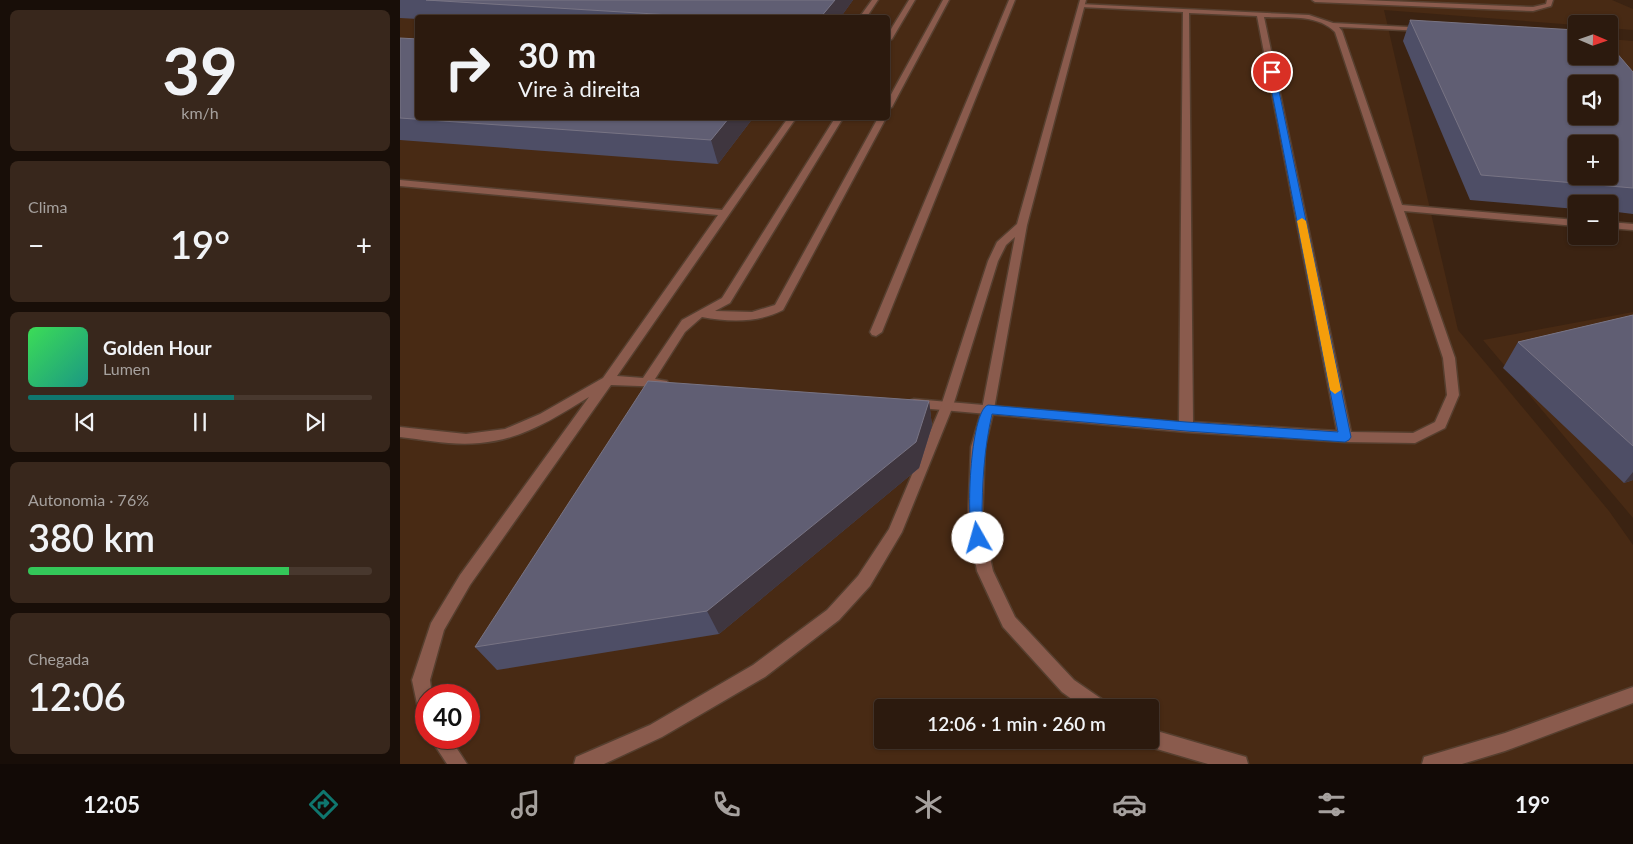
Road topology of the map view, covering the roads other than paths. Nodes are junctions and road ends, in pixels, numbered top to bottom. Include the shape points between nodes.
1 (875, 0) edge
2 (912, 0) edge
3 (946, 0) edge
4 (1012, 0) edge
5 (1315, 0) edge
6 (1550, 0) edge
7 (1082, 3) edge
8 (1186, 11) junction
9 (1260, 14) junction
10 (864, 15) edge
11 (1334, 25) junction
12 (1430, 29) edge
13 (890, 36) edge
14 (890, 103) edge
15 (791, 120) edge
16 (838, 120) edge
17 (881, 120) edge
18 (400, 182) edge
19 (1398, 208) junction
20 (725, 213) junction
21 (1568, 221) edge
22 (1022, 225) junction
23 (1618, 226) edge
24 (1633, 227) edge
25 (700, 314) junction
26 (876, 332) dead end
27 (608, 380) junction
28 (647, 382) junction
29 (676, 385) edge
30 (898, 402) edge
31 (947, 406) junction
32 (988, 409) junction
33 (1186, 426) junction
34 (400, 432) edge
35 (1345, 437) junction
36 (422, 684) edge
37 (1633, 695) edge
38 (1087, 699) edge
39 (1159, 741) edge
40 (447, 749) edge
41 (458, 764) edge
42 (583, 764) edge
43 (1239, 764) edge
44 (1432, 764) edge

1 - 10 street
2 - 13 street
3 - 14 street
4 - 26 street
5 - 6 street via 1533,9 1549,5
7 - 8 street
7 - 22 street
8 - 9 street
8 - 33 street
9 - 11 street via 1309,17
9 - 35 street
11 - 12 street
11 - 19 street
15 - 20 street
16 - 25 street via 726,300
17 - 25 street via 779,307 769,314 755,317
18 - 20 street
19 - 21 street
19 - 35 street via 1449,358 1453,395 1440,424 1415,438
20 - 27 street
22 - 31 street via 1001,244 993,261
22 - 32 street
23 - 24 street
25 - 28 street via 686,323
27 - 28 street
27 - 34 street via 533,424 505,434 470,438
27 - 36 street via 465,580 436,628
28 - 29 street
30 - 31 street
31 - 32 street
31 - 42 street via 895,532 864,581 833,615 759,671 656,731
32 - 33 street
32 - 38 street via 978,447 975,522 985,571 1009,622 1068,686
33 - 35 street
37 - 44 street via 1505,742
39 - 43 street
40 - 41 street

